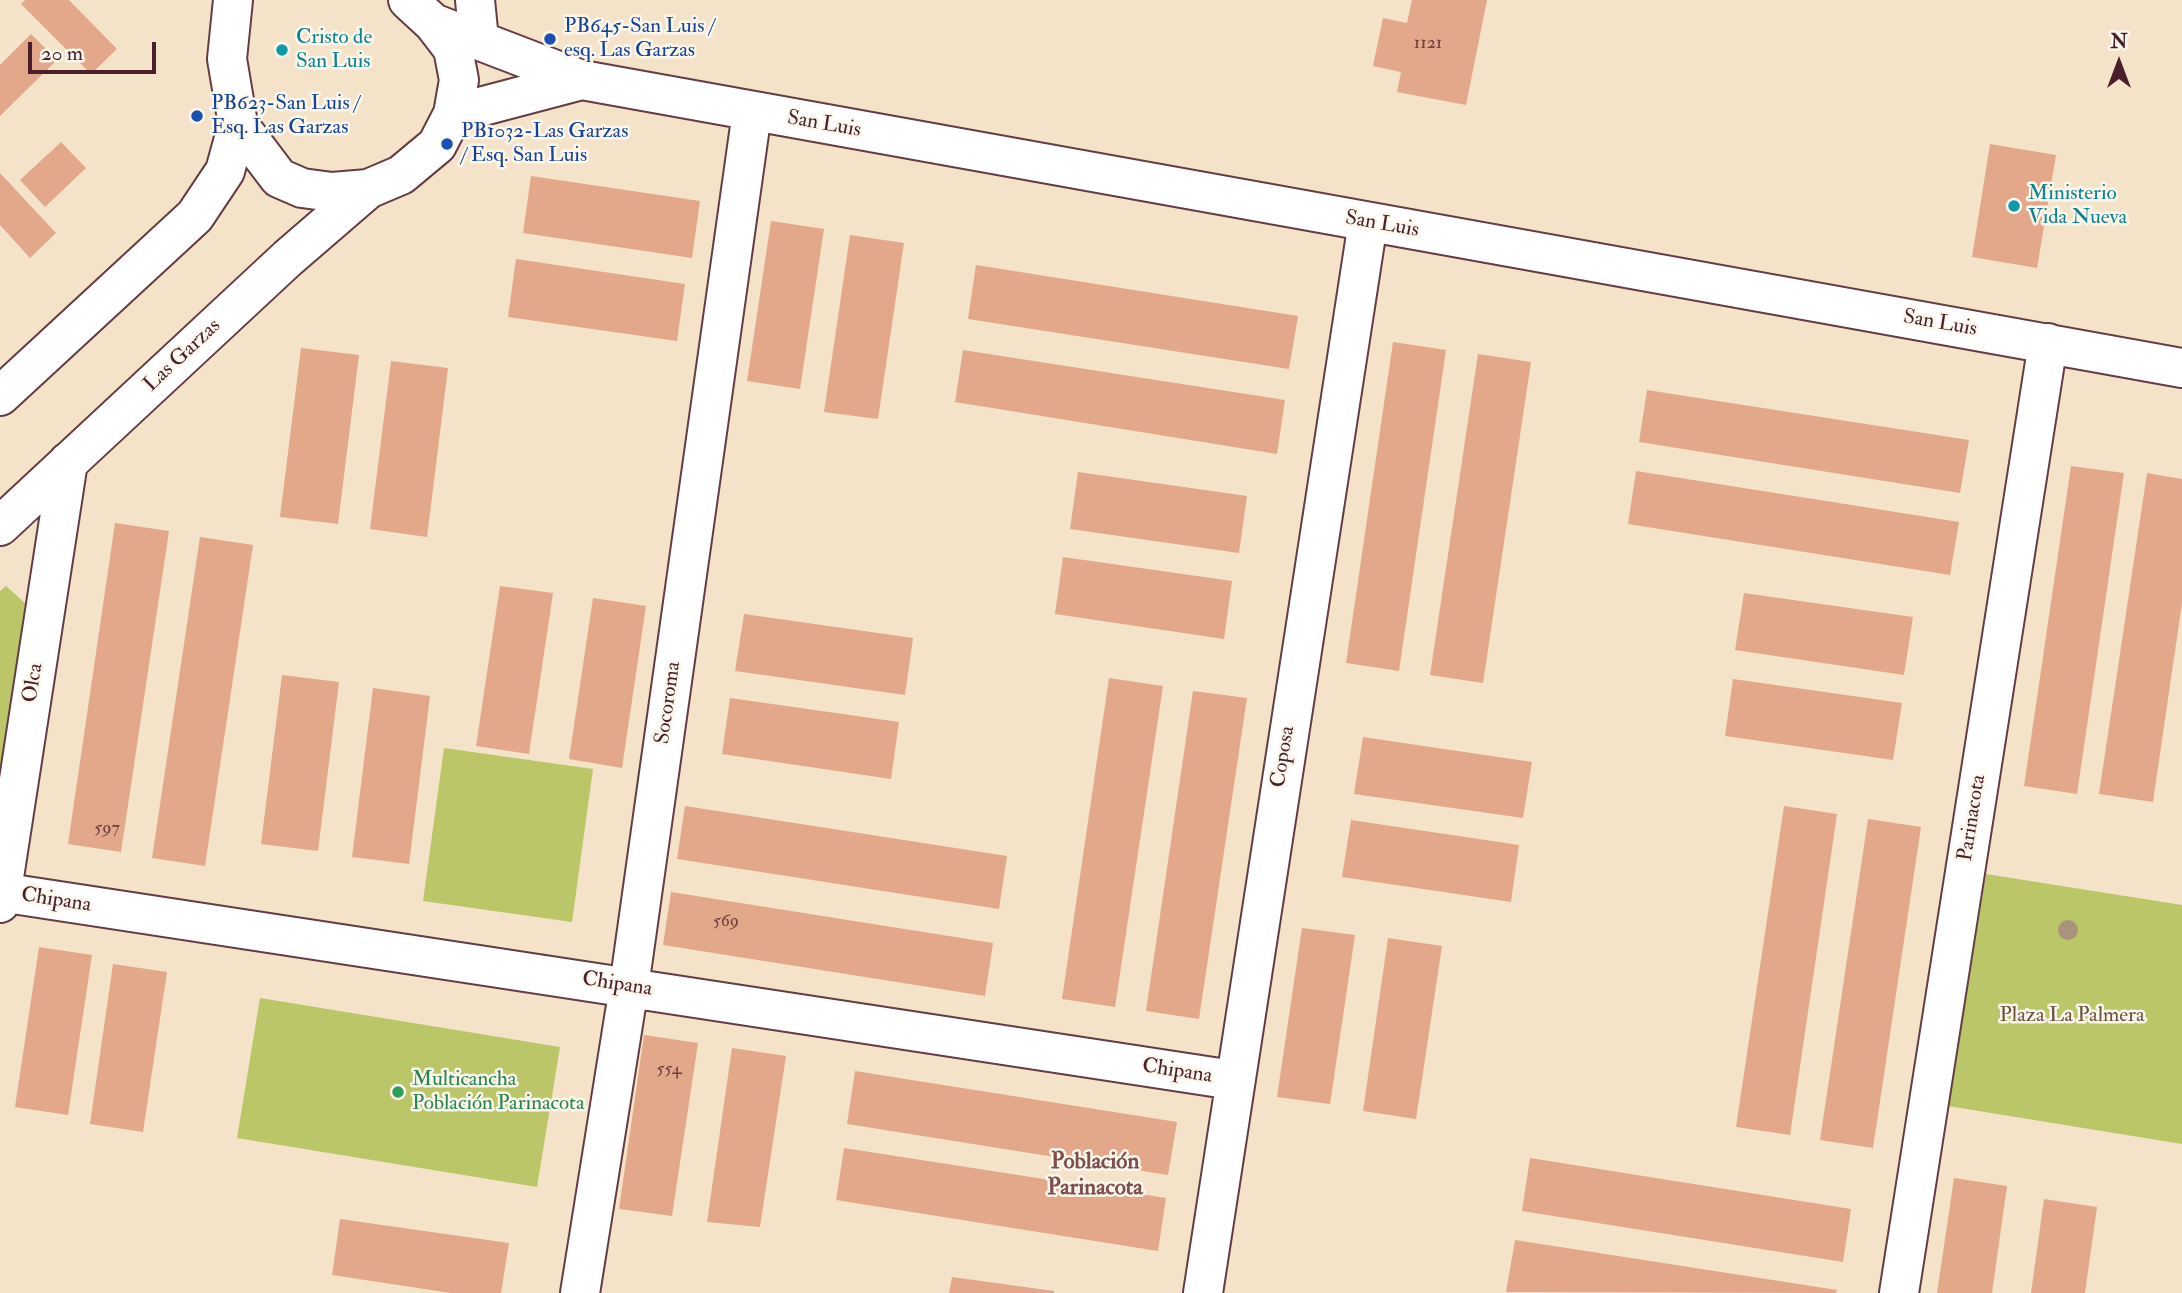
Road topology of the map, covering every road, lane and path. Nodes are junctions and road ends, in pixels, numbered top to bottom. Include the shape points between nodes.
1 (233, 0) edge
2 (475, 0) edge
3 (421, 11) edge
4 (479, 40) junction
5 (582, 80) junction
6 (752, 112) junction
7 (453, 114) junction
8 (238, 124) junction
9 (368, 190) junction
10 (1368, 222) junction
11 (2048, 343) junction
12 (2182, 368) edge
13 (0, 396) edge
14 (68, 462) junction
15 (0, 526) edge
16 (1, 896) edge
17 (629, 987) junction
18 (1233, 1080) junction
19 (1214, 1291) edge
20 (580, 1293) edge
21 (1899, 1293) edge

1 - 8 street, San Luis via 228,59
2 - 4 street
3 - 4 street, San Luis
3 - 7 street, San Luis via 453,49 458,80
4 - 5 street, San Luis
5 - 6 street, San Luis
5 - 7 street, San Luis
6 - 10 street, San Luis
6 - 17 street, Socoroma
7 - 9 street, San Luis via 437,145 401,175
8 - 9 street, San Luis via 279,178 302,188
8 - 13 street via 225,171 195,216
9 - 14 street, Las Garzas
10 - 11 street, San Luis
10 - 18 street, Coposa
11 - 12 street, San Luis
11 - 21 street, Parinacota
14 - 15 street, Las Garzas
14 - 16 street, Olca
16 - 17 street, Chipana
17 - 18 street, Chipana
17 - 20 street, Socoroma
18 - 19 street, Coposa

